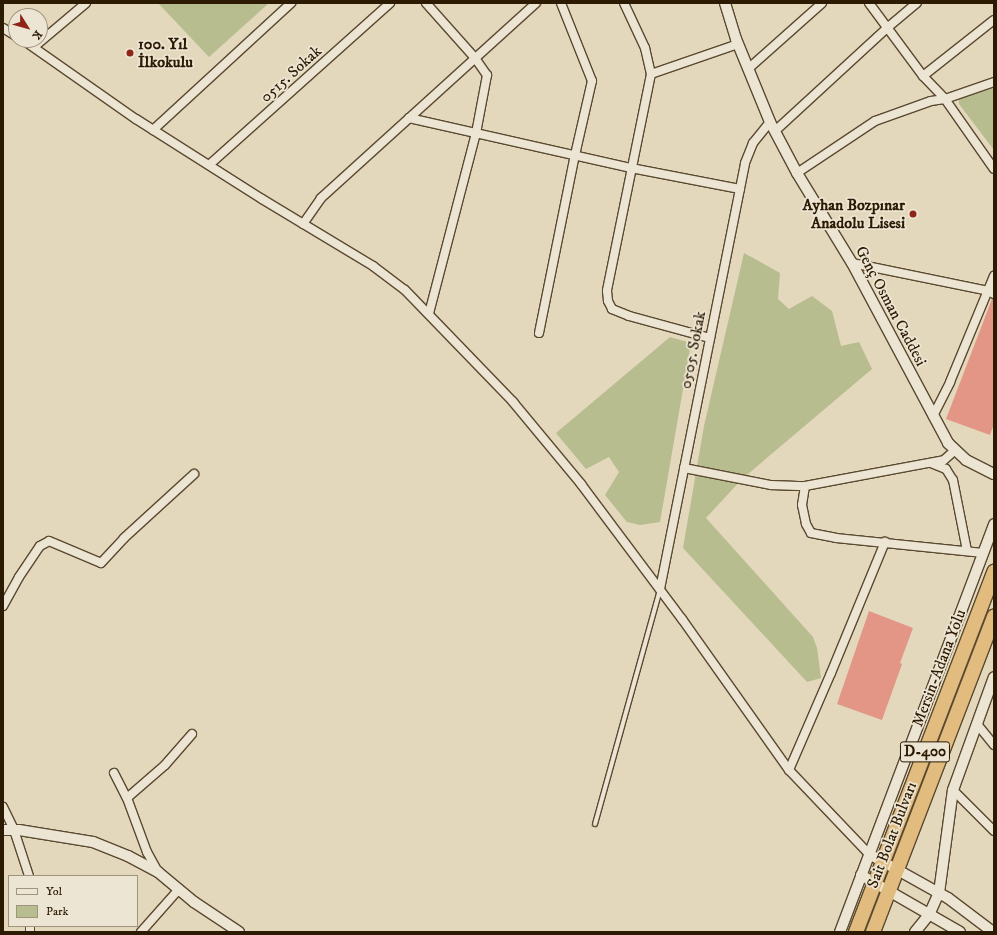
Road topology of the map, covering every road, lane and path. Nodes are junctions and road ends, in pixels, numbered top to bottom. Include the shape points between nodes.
1 (86, 3) edge
2 (390, 3) edge
3 (426, 3) edge
4 (536, 3) edge
5 (561, 3) edge
6 (624, 3) edge
7 (725, 3) edge
8 (822, 3) edge
9 (869, 3) edge
10 (917, 3) edge
11 (286, 5) edge
12 (994, 20) edge
13 (887, 28) junction
14 (48, 36) edge
15 (738, 44) junction
16 (34, 48) edge
17 (475, 58) junction
18 (748, 69) junction
19 (651, 74) junction
20 (923, 76) junction
21 (994, 82) edge
22 (945, 99) junction
23 (409, 118) junction
24 (772, 126) junction
25 (153, 130) junction
26 (476, 133) junction
27 (575, 155) junction
28 (209, 165) junction
29 (631, 168) junction
30 (994, 169) edge
31 (797, 173) junction
32 (740, 190) junction
33 (303, 224) junction
34 (852, 263) junction
35 (994, 276) edge
36 (991, 292) edge
37 (429, 314) junction
38 (539, 333) dead end
39 (710, 338) junction
40 (933, 416) junction
41 (955, 450) junction
42 (931, 463) junction
43 (684, 468) junction
44 (194, 474) dead end
45 (994, 474) edge
46 (805, 486) junction
47 (994, 524) edge
48 (885, 542) junction
49 (967, 551) junction
50 (983, 553) junction
51 (994, 572) edge
52 (660, 589) junction
53 (3, 606) edge
54 (994, 616) edge
55 (994, 677) edge
56 (977, 724) junction
57 (192, 734) dead end
58 (994, 745) edge
59 (790, 770) junction
60 (114, 773) dead end
61 (953, 790) junction
62 (126, 798) junction
63 (3, 807) edge
64 (595, 824) dead end
65 (3, 830) edge
66 (14, 830) junction
67 (994, 831) edge
68 (869, 854) junction
69 (883, 862) junction
70 (897, 870) junction
71 (158, 872) junction
72 (29, 875) edge
73 (861, 875) junction
74 (875, 883) junction
75 (179, 889) junction
76 (889, 891) junction
77 (939, 893) junction
78 (929, 915) junction
79 (141, 932) edge
80 (238, 932) edge
81 (840, 932) edge
82 (856, 932) edge
83 (873, 932) edge
84 (915, 932) edge
85 (960, 932) edge
86 (993, 932) edge

1 - 14 street
2 - 28 street, 0515. Sokak
3 - 17 street
4 - 17 street
5 - 27 street via 592,81
6 - 19 street via 645,48
7 - 15 street, Genç Osman Caddesi
8 - 18 street
9 - 13 street
10 - 13 street, 0505. Sokak
11 - 25 street
12 - 20 street
13 - 20 street
13 - 24 street, 0505. Sokak
15 - 18 street, Genç Osman Caddesi
15 - 19 street
16 - 25 street
17 - 23 street
17 - 26 street via 487,75
18 - 24 street, Genç Osman Caddesi
19 - 29 street
20 - 22 street
21 - 22 street
22 - 30 street
22 - 31 street via 931,101 875,121
23 - 26 street
23 - 33 street via 321,198
24 - 31 street, Genç Osman Caddesi
24 - 32 street, 0505. Sokak via 753,142 745,163
25 - 28 street
26 - 27 street
26 - 37 street
27 - 29 street
27 - 38 street
28 - 33 street
29 - 32 street
29 - 39 street via 607,291 608,301 612,309 629,316
31 - 34 street, Genç Osman Caddesi
32 - 39 street, 0505. Sokak
33 - 37 street via 373,266 405,290
34 - 36 street
34 - 40 street, Genç Osman Caddesi
35 - 36 street
36 - 40 street
37 - 52 street via 513,402 581,484
39 - 43 street, 0505. Sokak
40 - 41 street, Genç Osman Caddesi via 948,444
41 - 42 street via 944,460
41 - 45 street, Genç Osman Caddesi via 966,460
42 - 46 street
42 - 49 street via 946,470 953,480
43 - 46 street via 771,485
43 - 52 street, 0505. Sokak
44 - 53 street via 100,563 49,541 40,546
46 - 48 street via 802,505 811,534
47 - 50 street
48 - 49 street
48 - 59 street
49 - 50 street
50 - 68 street
51 - 69 highway, Mersin-Adana Yolu / D-400
52 - 59 street
52 - 64 lane
54 - 70 highway, Sait Bolat Bulvarı / D-400
55 - 56 street
56 - 58 street
56 - 61 street
57 - 62 street via 165,765
59 - 68 street
60 - 62 street
61 - 67 street
61 - 77 street
62 - 71 street via 147,852
63 - 66 street
65 - 66 street
66 - 71 street via 93,842
66 - 72 street
68 - 69 street
68 - 73 street
69 - 70 street
69 - 74 highway, Mersin-Adana Yolu / D-400
70 - 76 highway, Sait Bolat Bulvarı / D-400
70 - 77 street
71 - 75 street
73 - 74 street
73 - 81 street
74 - 76 street
74 - 82 highway, Mersin-Adana Yolu / D-400
75 - 79 street
75 - 80 street
76 - 78 street
76 - 83 highway, Sait Bolat Bulvarı / D-400
77 - 78 street
77 - 86 street
78 - 84 street
78 - 85 street

